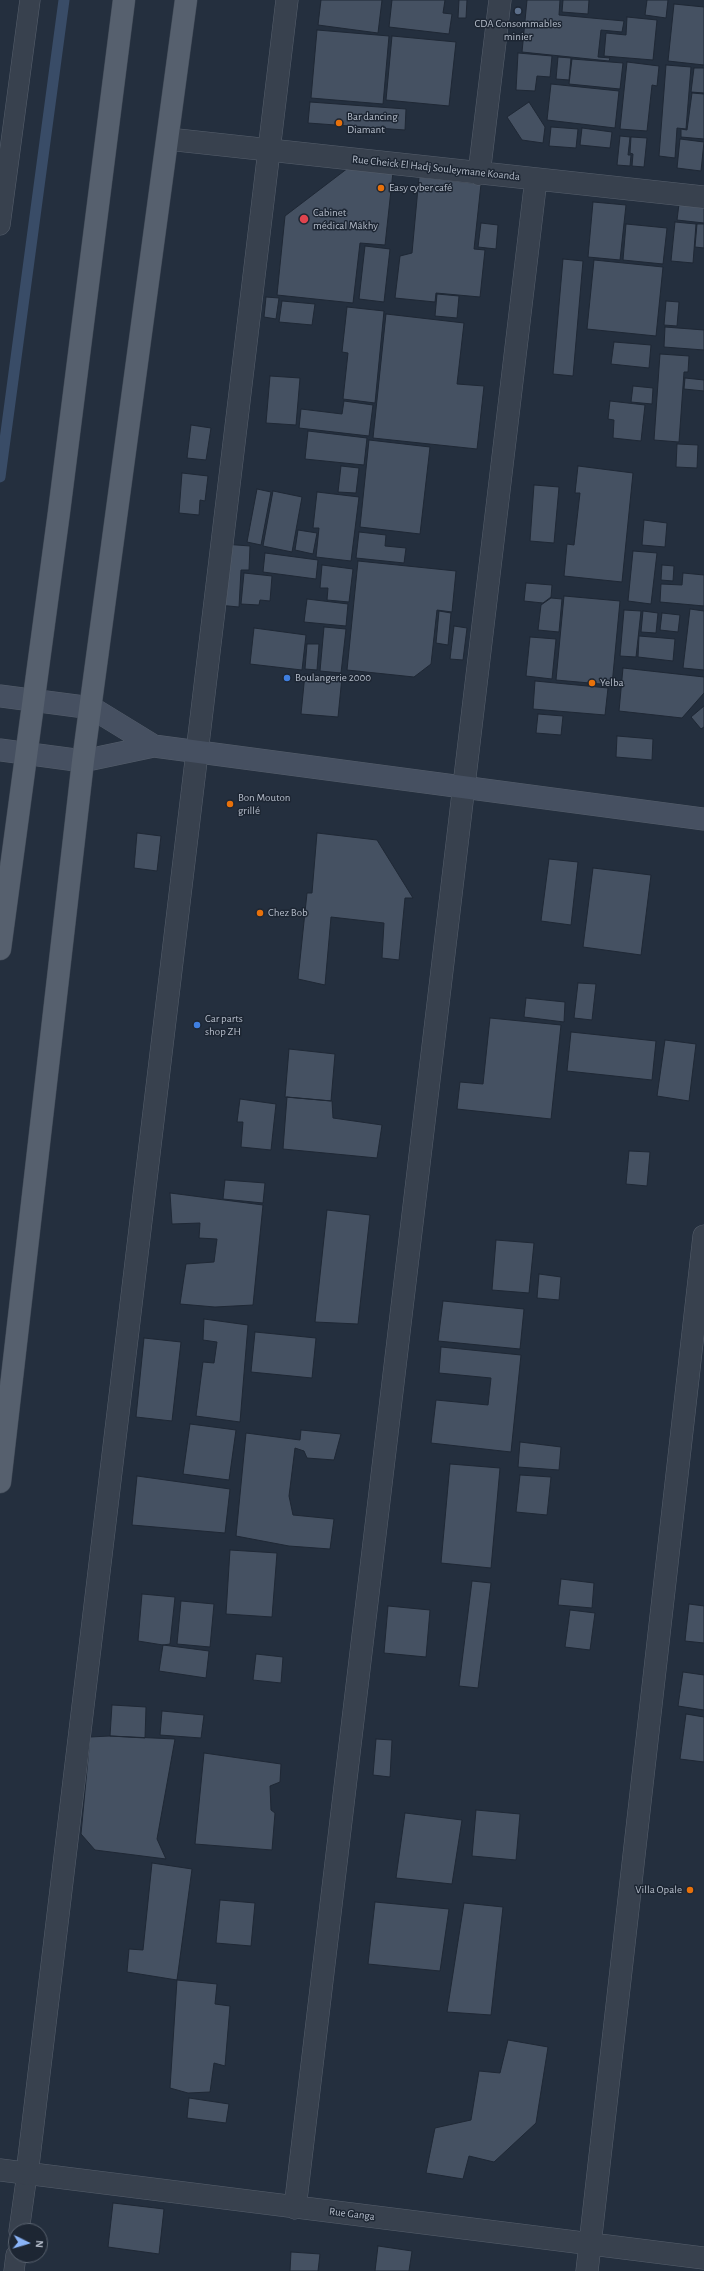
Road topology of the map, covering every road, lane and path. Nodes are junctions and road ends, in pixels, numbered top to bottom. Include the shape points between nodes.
1 (30, 0) edge
2 (124, 0) edge
3 (186, 0) edge
4 (287, 0) edge
5 (500, 0) edge
6 (168, 139) junction
7 (269, 150) junction
8 (479, 174) junction
9 (536, 179) junction
10 (704, 197) edge
11 (0, 225) edge
12 (0, 696) edge
13 (33, 700) junction
14 (92, 708) junction
15 (154, 746) junction
16 (0, 750) edge
17 (198, 752) junction
18 (26, 753) junction
19 (84, 761) junction
20 (464, 786) junction
21 (704, 819) edge
22 (0, 949) edge
23 (704, 1236) edge
24 (0, 1482) edge
25 (0, 2170) edge
26 (27, 2174) junction
27 (295, 2208) junction
28 (20, 2223) edge
29 (590, 2244) junction
30 (704, 2258) edge
31 (587, 2271) edge

1 - 11 lane
2 - 13 main road
3 - 6 main road
4 - 7 street
5 - 8 street
6 - 7 street, Rue Cheick El Hadj Souleymane Koanda
6 - 14 main road
7 - 8 street, Rue Cheick El Hadj Souleymane Koanda
7 - 17 street
8 - 9 street, Rue Cheick El Hadj Souleymane Koanda
9 - 10 street, Rue Cheick El Hadj Souleymane Koanda
9 - 20 street
12 - 13 main road
13 - 14 main road
13 - 18 main road
14 - 15 main road
14 - 19 main road
15 - 17 main road
15 - 19 main road
16 - 18 main road
17 - 20 main road
17 - 26 street
18 - 19 main road
18 - 22 main road
19 - 24 main road
20 - 21 main road
20 - 27 street
23 - 29 street
25 - 26 street, Rue Ganga
26 - 27 street, Rue Ganga
26 - 28 lane
27 - 29 street, Rue Ganga
29 - 30 street, Rue Ganga
29 - 31 street

